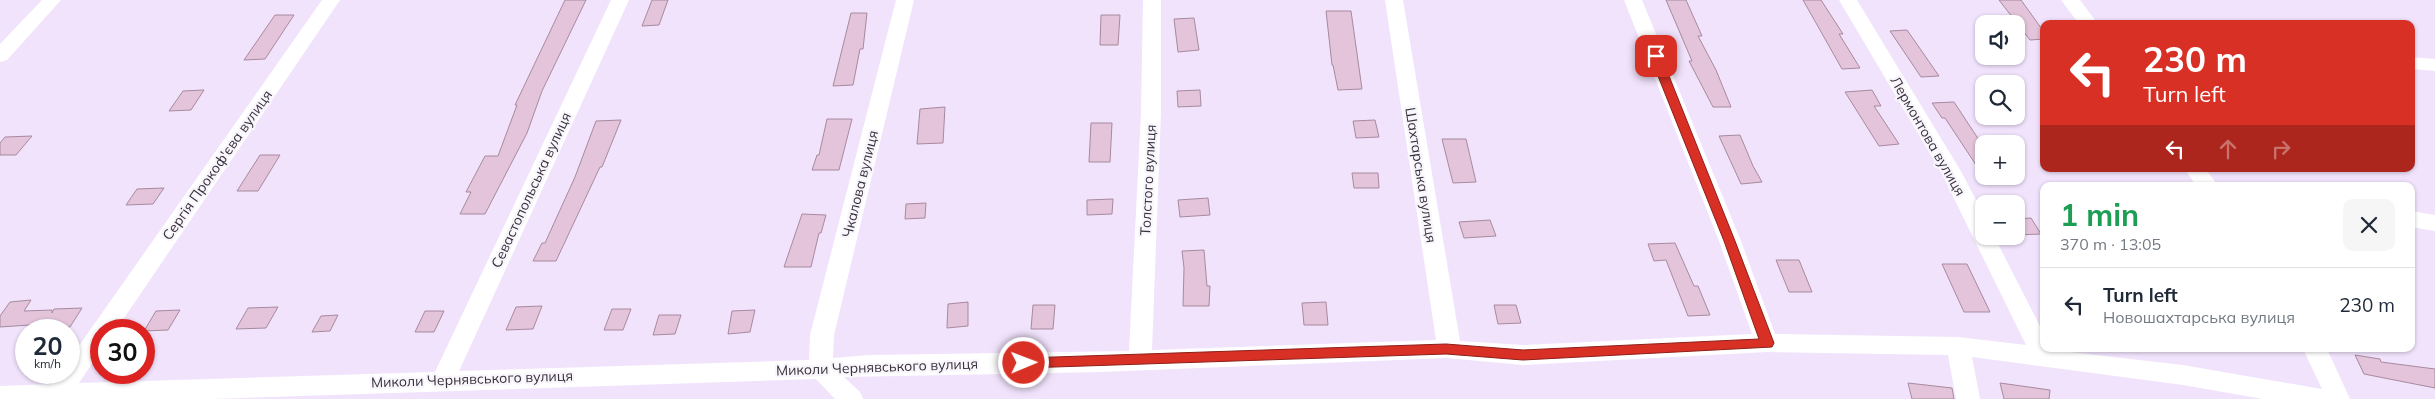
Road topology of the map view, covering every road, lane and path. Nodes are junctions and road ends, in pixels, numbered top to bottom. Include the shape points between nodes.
1 (52, 0) edge
2 (331, 0) edge
3 (620, 0) edge
4 (905, 0) edge
5 (1152, 0) edge
6 (1394, 0) edge
7 (1633, 0) edge
8 (1848, 0) edge
9 (2070, 0) edge
10 (2086, 20) edge
11 (0, 56) edge
12 (2415, 63) edge
13 (2435, 65) edge
14 (2197, 172) edge
15 (2205, 182) edge
16 (2415, 220) edge
17 (2435, 223) edge
18 (110, 319) edge
19 (1767, 343) junction
20 (1958, 346) junction
21 (90, 348) edge
22 (1446, 349) junction
23 (2040, 350) edge
24 (2041, 352) edge
25 (2316, 352) edge
26 (2043, 356) junction
27 (1140, 359) junction
28 (821, 368) junction
29 (443, 380) junction
30 (58, 395) junction
31 (0, 396) edge
32 (851, 399) edge
33 (1968, 399) edge
34 (2320, 399) edge
35 (2338, 399) edge

1 - 11 street
2 - 18 street, Сергія Прокоф'єва вулиця
3 - 29 street, Севастопольська вулиця
4 - 28 street, Чкалова вулиця via 822,335
5 - 27 street, Толстого вулиця via 1151,112
6 - 22 street, Шахтарська вулиця via 1448,340
7 - 19 street via 1730,241
8 - 23 street, Лермонтова вулиця via 1952,173
9 - 10 street
12 - 13 street
14 - 15 street
16 - 17 street
19 - 20 street, Миколи Чернявського вулиця
19 - 22 street, Миколи Чернявського вулиця via 1523,355
20 - 26 street, Миколи Чернявського вулиця
20 - 33 street
21 - 30 street, Сергія Прокоф'єва вулиця
22 - 27 street, Миколи Чернявського вулиця
24 - 26 street, Лермонтова вулиця
25 - 35 street
26 - 34 street, Миколи Чернявського вулиця via 2183,375
27 - 28 street, Миколи Чернявського вулиця
28 - 29 street, Миколи Чернявського вулиця
28 - 32 street
29 - 30 street, Миколи Чернявського вулиця
30 - 31 street, Миколи Чернявського вулиця

